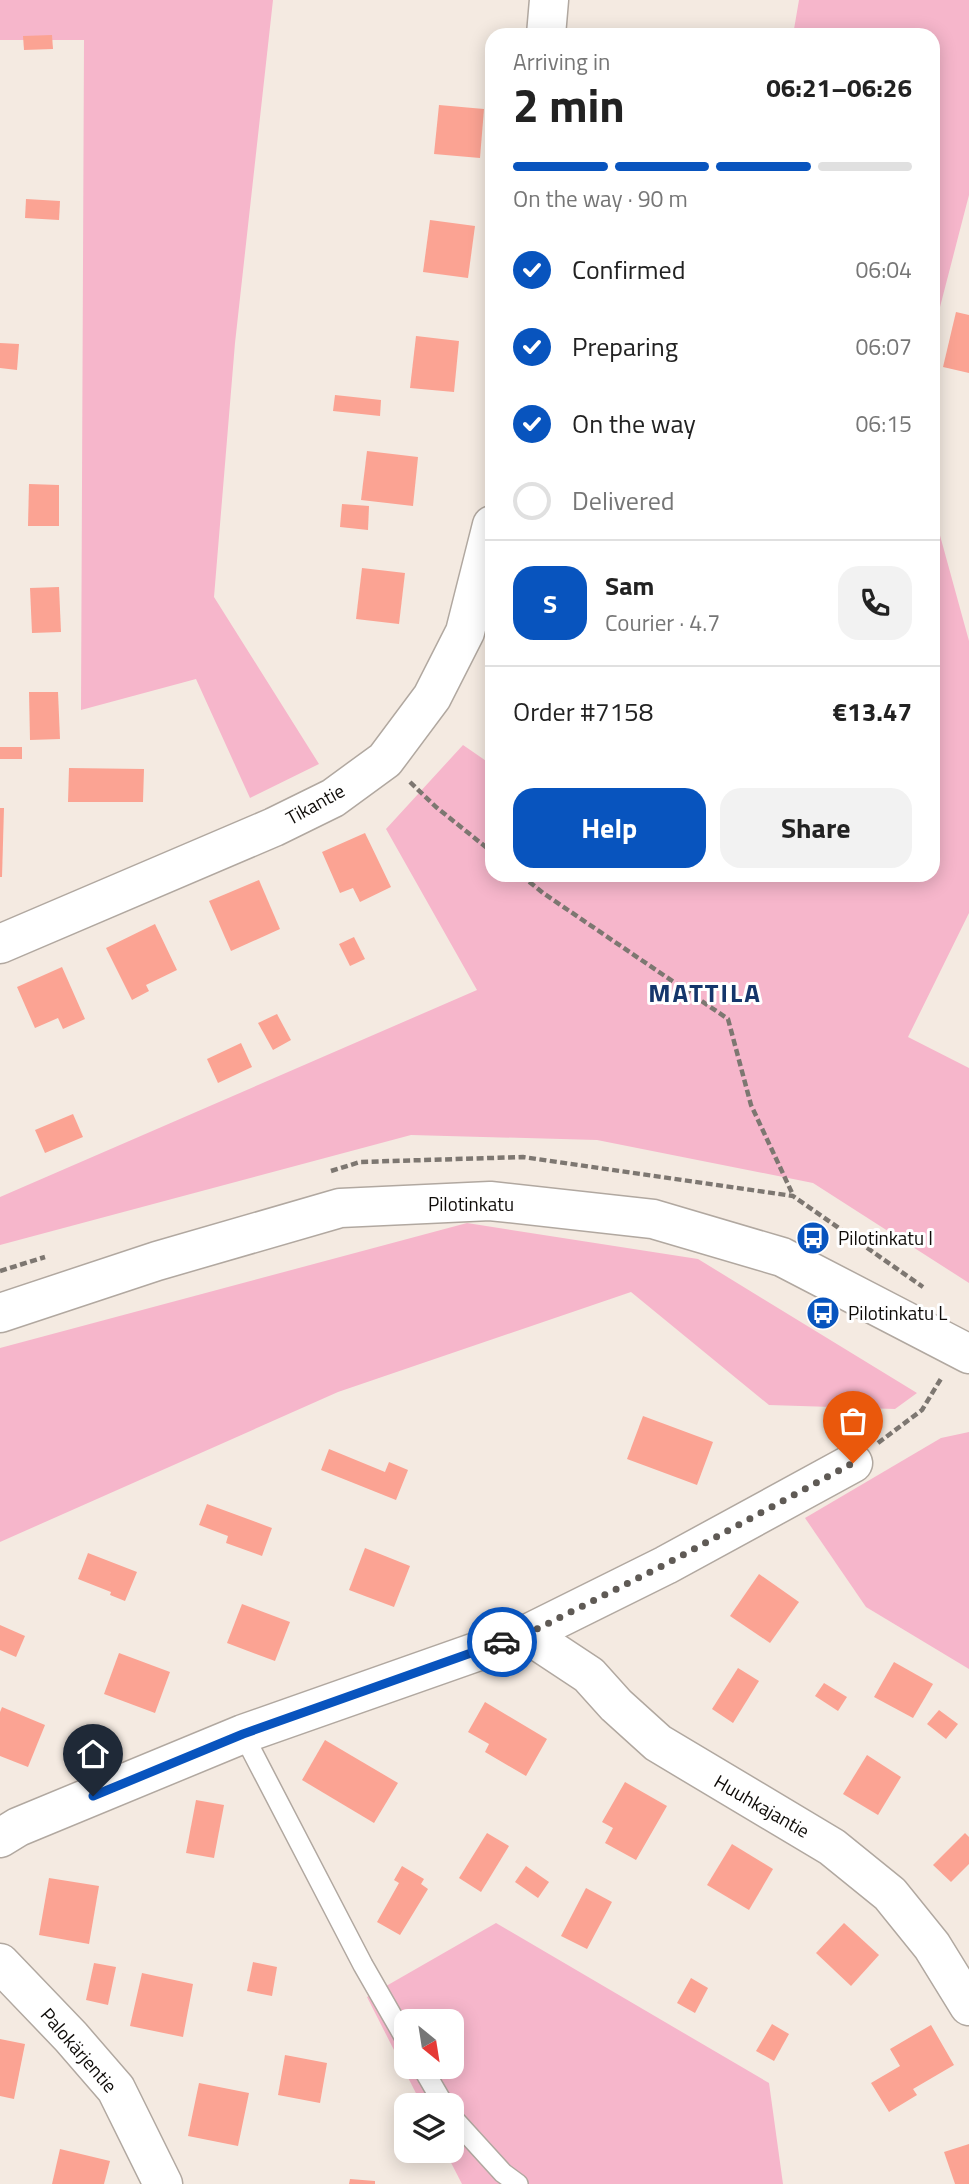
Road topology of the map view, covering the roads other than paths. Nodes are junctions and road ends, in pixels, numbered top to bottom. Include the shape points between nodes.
1 (549, 0) edge
2 (546, 28) edge
3 (485, 553) edge
4 (0, 944) edge
5 (0, 1313) edge
6 (964, 1352) edge
7 (853, 1463) road end
8 (527, 1634) junction
9 (243, 1734) junction
10 (0, 1838) edge
11 (0, 1962) edge
12 (969, 2006) edge
13 (394, 2019) edge
14 (464, 2130) edge
15 (163, 2184) edge
16 (518, 2184) edge

1 - 2 street
3 - 4 street, Tikantie via 465,632 432,697 385,760 333,798 274,827
5 - 6 street, Pilotinkatu via 340,1208 490,1200 653,1219 782,1257
7 - 8 street
8 - 9 street
8 - 12 street, Huuhkajantie via 589,1675 658,1743 832,1847 890,1894 932,1947
9 - 10 street
9 - 13 lane
11 - 15 street, Palokärjentie via 116,2089
14 - 16 lane

